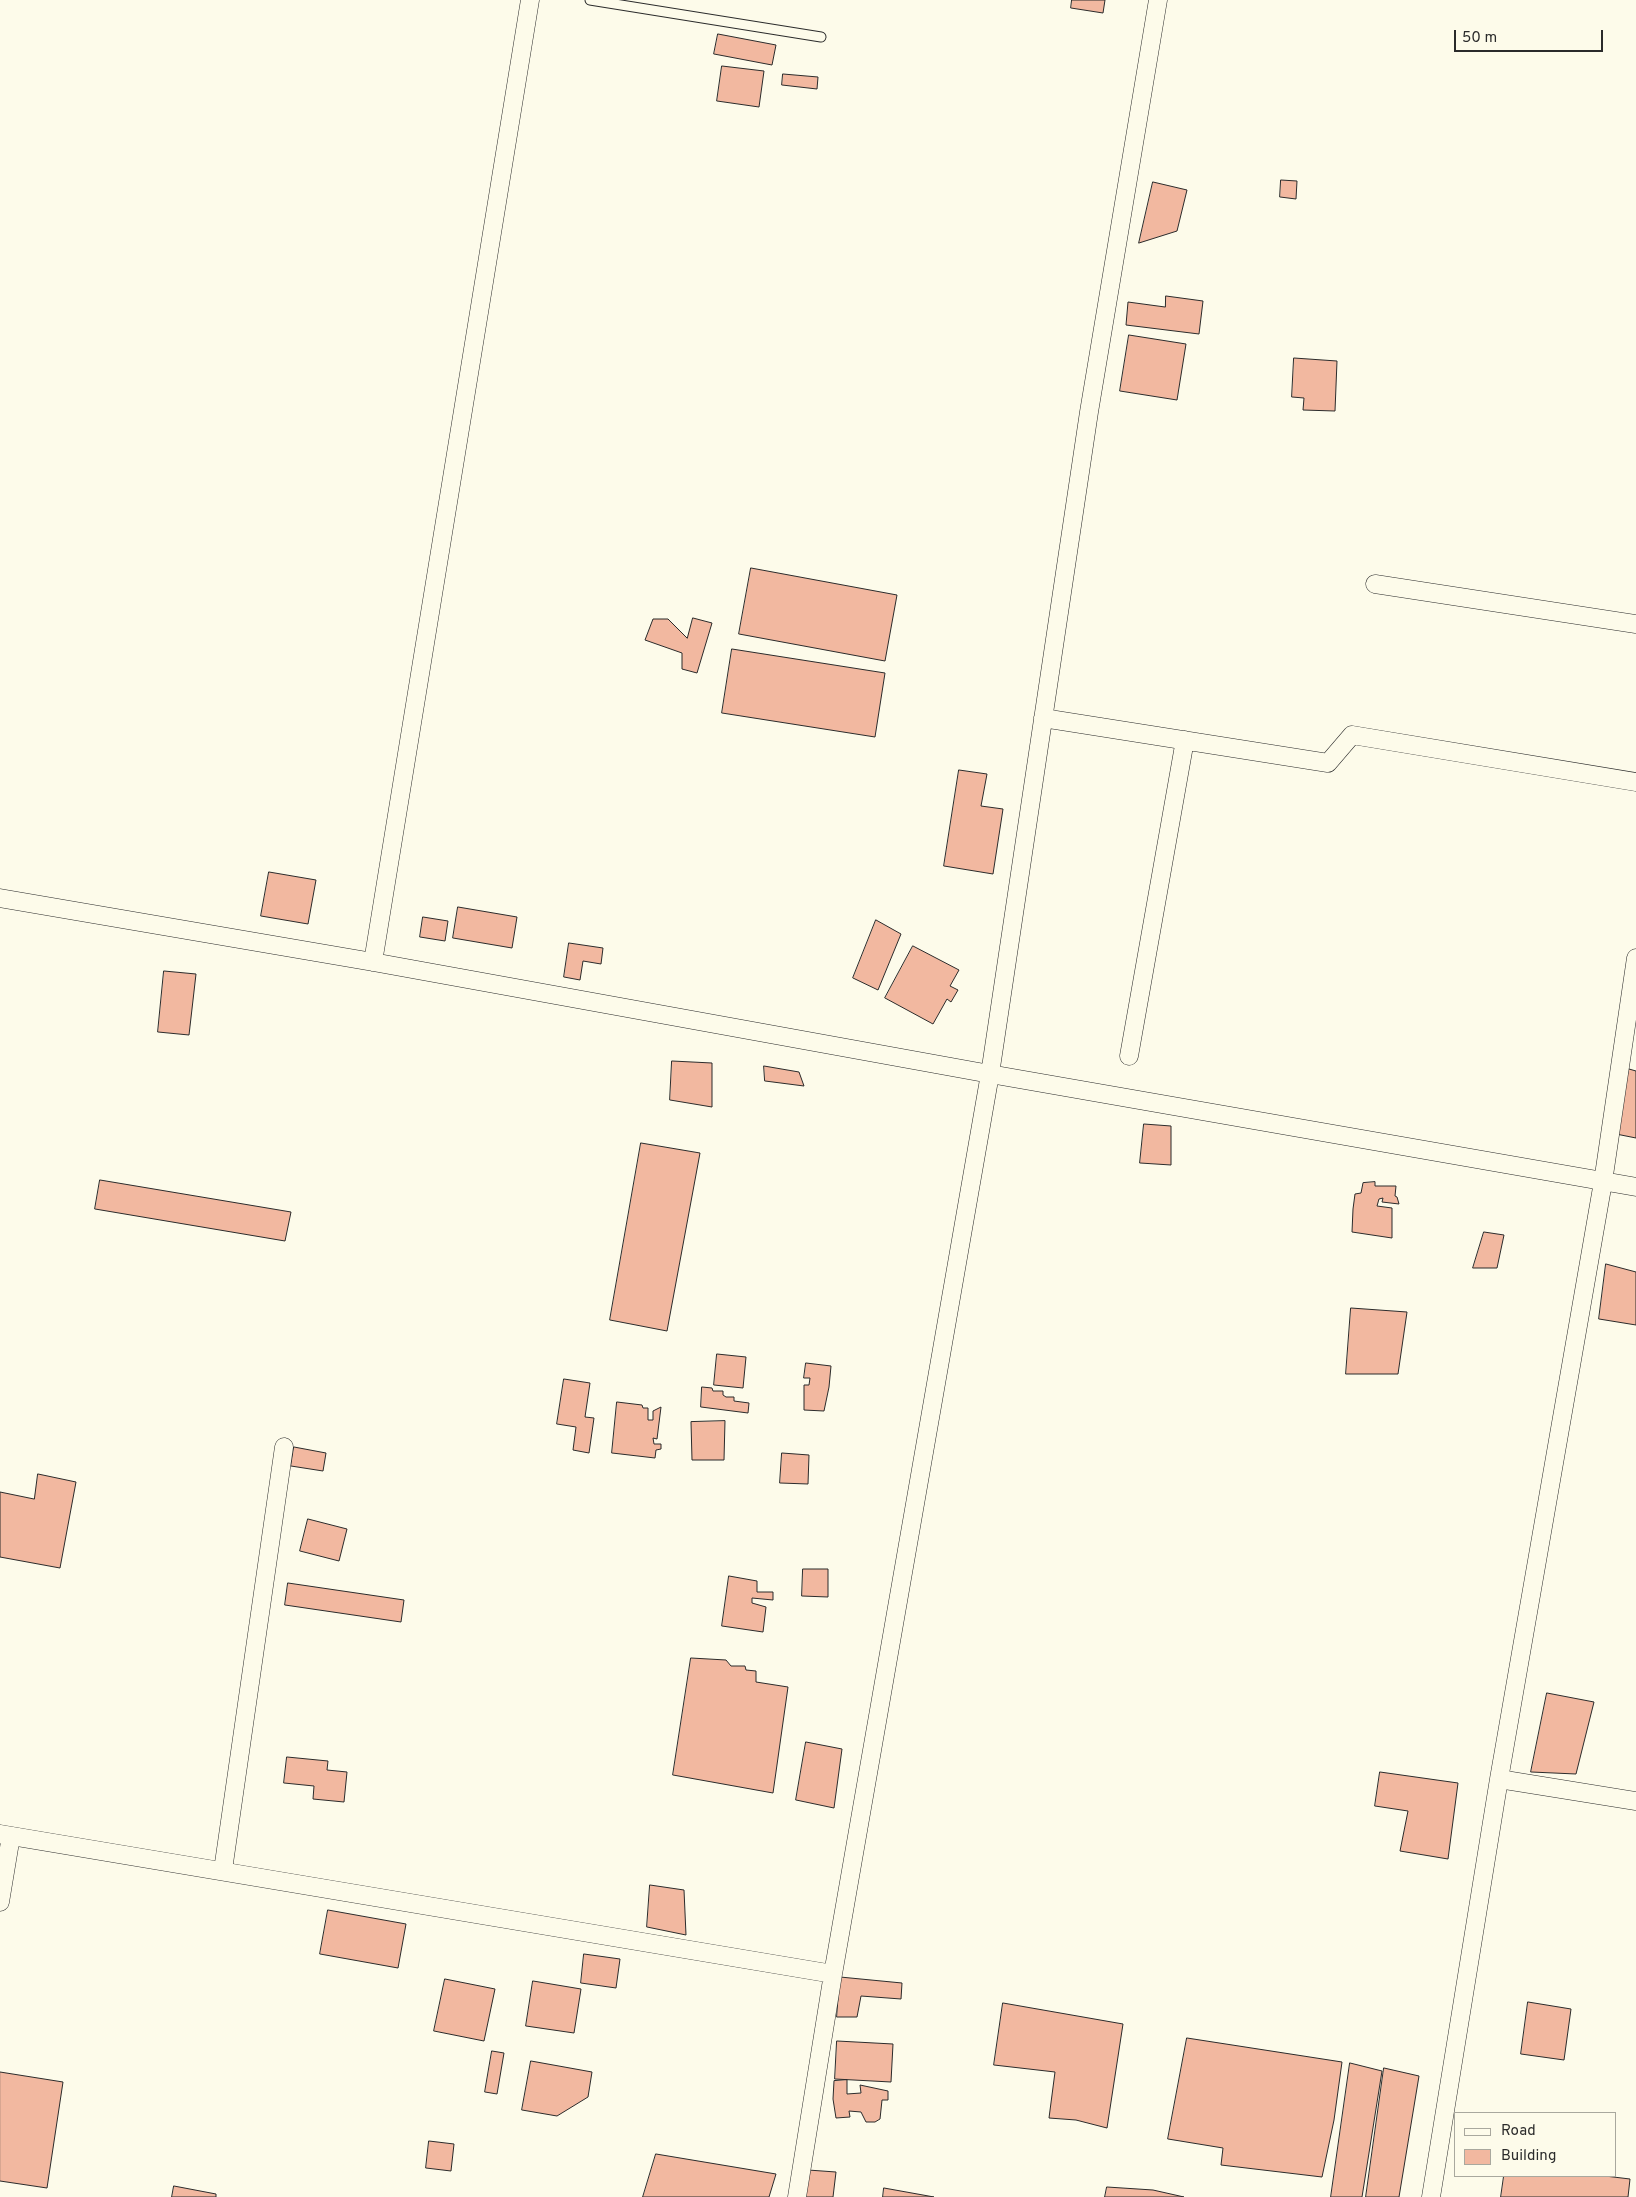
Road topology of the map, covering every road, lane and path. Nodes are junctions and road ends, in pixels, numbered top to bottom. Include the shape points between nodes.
1 (530, 0) edge
2 (590, 0) edge
3 (1158, 0) edge
4 (821, 37) dead end
5 (1375, 584) dead end
6 (1636, 624) edge
7 (1043, 718) junction
8 (1185, 740) junction
9 (1636, 782) edge
10 (0, 898) edge
11 (1636, 958) edge
12 (373, 962) junction
13 (1129, 1056) dead end
14 (990, 1074) junction
15 (1603, 1182) junction
16 (1636, 1187) edge
17 (284, 1447) dead end
18 (1499, 1780) junction
19 (1636, 1801) edge
20 (6, 1835) edge
21 (223, 1870) junction
22 (0, 1902) edge
23 (833, 1974) junction
24 (797, 2197) edge
25 (1431, 2197) edge

1 - 12 street
2 - 4 lane
3 - 7 street via 1088,412
5 - 6 street
7 - 8 street
7 - 14 street
8 - 9 street via 1328,763 1352,735
8 - 13 street
10 - 12 street
11 - 15 street
12 - 14 street
14 - 15 street
14 - 23 street
15 - 16 street
15 - 18 street
17 - 21 street
18 - 19 street
18 - 25 street
20 - 21 street
20 - 22 street
21 - 23 street
23 - 24 street

